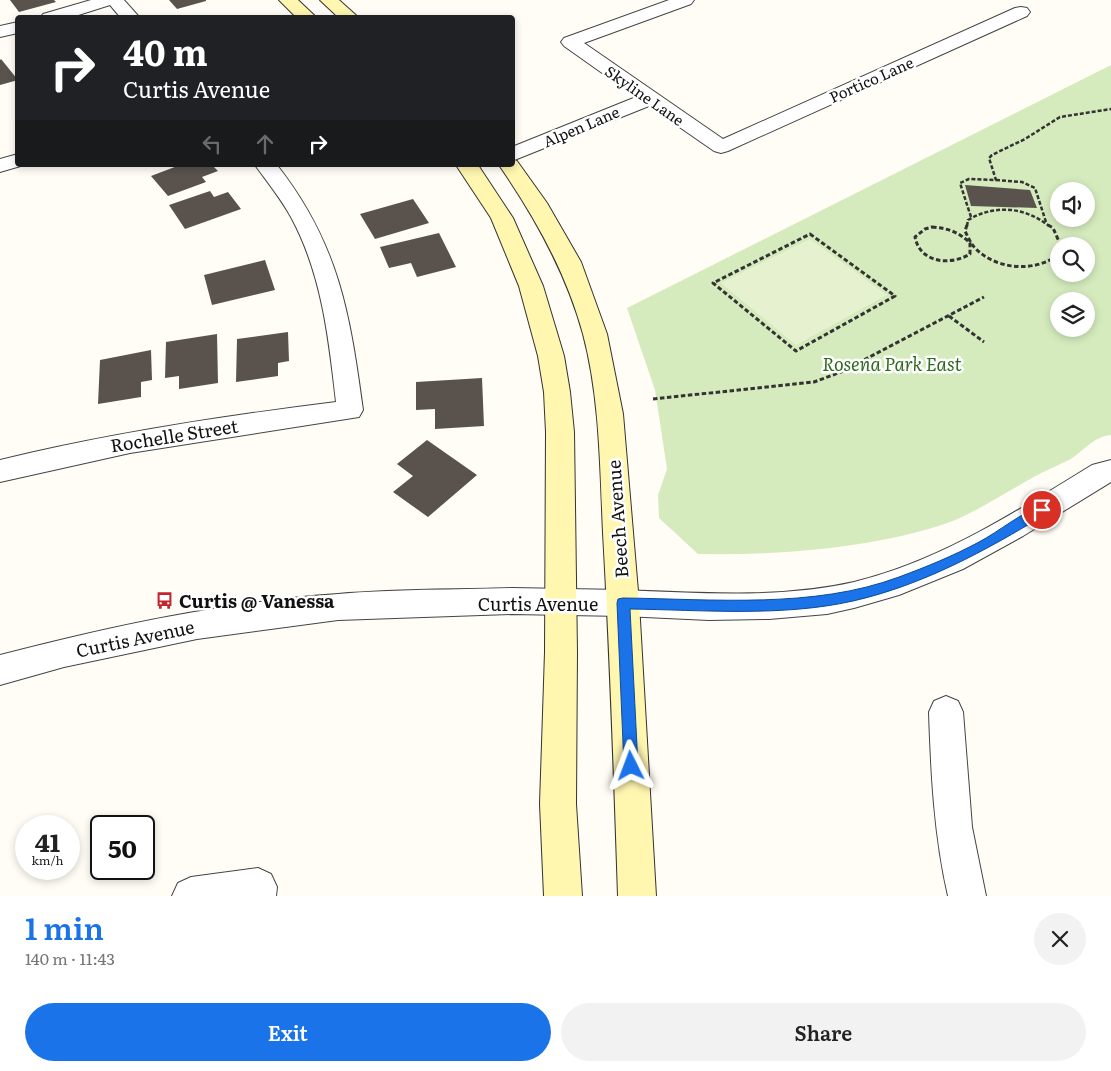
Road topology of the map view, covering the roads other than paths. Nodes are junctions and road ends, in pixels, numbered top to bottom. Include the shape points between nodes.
1 (109, 0) edge
2 (115, 0) edge
3 (288, 0) edge
4 (329, 0) edge
5 (685, 0) edge
6 (1013, 8) dead end
7 (59, 15) edge
8 (128, 15) edge
9 (305, 15) edge
10 (346, 15) edge
11 (15, 28) edge
12 (0, 32) edge
13 (650, 98) junction
14 (720, 147) joint
15 (515, 154) edge
16 (15, 161) edge
17 (0, 166) edge
18 (267, 167) edge
19 (468, 167) edge
20 (511, 167) edge
21 (0, 471) edge
22 (1111, 471) edge
23 (560, 602) junction
24 (623, 603) junction
25 (0, 670) edge
26 (946, 712) dead end
27 (258, 892) edge
28 (191, 896) edge
29 (563, 896) edge
30 (637, 896) edge
31 (967, 896) edge

1 - 7 street
2 - 8 street
3 - 9 main road
4 - 10 main road
5 - 13 street, Skyline Lane via 570,42
6 - 14 street, Portico Lane
11 - 12 street
13 - 14 street, Skyline Lane
13 - 15 street, Alpen Lane
16 - 17 street
18 - 21 street, Rochelle Street via 299,211 318,250 340,327 350,410 166,435
19 - 23 main road via 502,218 532,286 551,356 560,432
20 - 24 main road, Beech Avenue via 569,262 595,334 610,414
22 - 24 street, Curtis Avenue via 1102,473 966,554 874,590 776,605
23 - 24 street, Curtis Avenue
23 - 25 street, Curtis Avenue via 338,607 235,619 64,652
23 - 29 main road via 558,804
24 - 30 main road, Beech Avenue
26 - 31 street via 949,781
27 - 28 street

